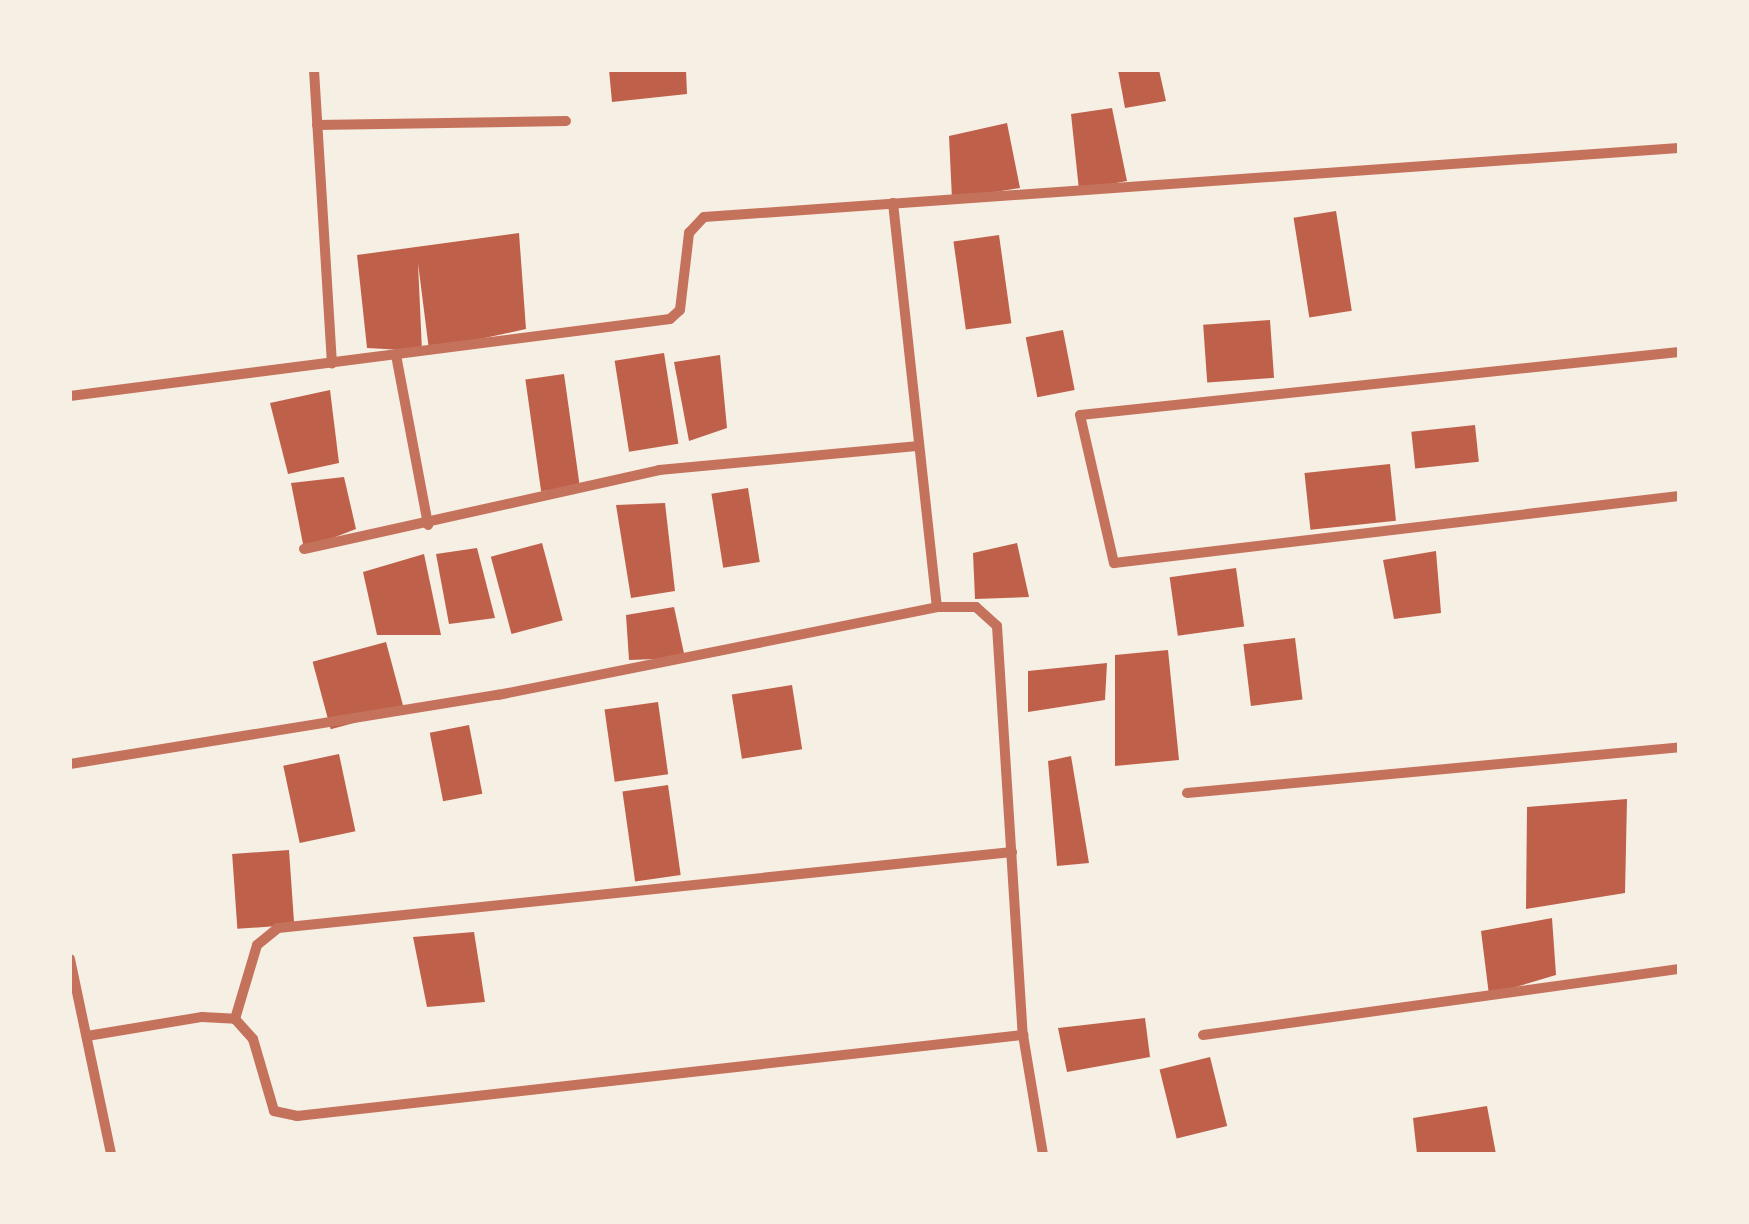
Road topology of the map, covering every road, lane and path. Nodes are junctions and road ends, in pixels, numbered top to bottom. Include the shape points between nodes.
1 (314, 70) edge
2 (566, 120) dead end
3 (317, 125) junction
4 (1679, 148) edge
5 (893, 203) junction
6 (1679, 352) edge
7 (396, 354) junction
8 (332, 362) junction
9 (70, 396) edge
10 (919, 446) junction
11 (1679, 496) edge
12 (428, 525) junction
13 (304, 549) dead end
14 (937, 607) junction
15 (1679, 747) edge
16 (70, 764) edge
17 (1187, 793) dead end
18 (1012, 852) junction
19 (70, 959) edge
20 (1679, 968) edge
21 (236, 1018) junction
22 (1024, 1035) junction
23 (87, 1036) junction
24 (1203, 1036) dead end
25 (111, 1154) edge
26 (1043, 1154) edge

1 - 3 street
2 - 3 street
3 - 8 street
4 - 5 street
5 - 7 street via 697,220 689,233 680,310 670,319
5 - 10 street
6 - 11 street via 1080,414 1114,563
7 - 8 street
7 - 12 street
8 - 9 street
10 - 12 street via 659,470
10 - 14 street
12 - 13 street
14 - 16 street via 498,694
14 - 18 street via 976,607 997,626
15 - 17 street
18 - 21 street via 278,928 257,946
18 - 22 street
19 - 23 street
20 - 24 street
21 - 22 street via 253,1039 274,1112 297,1116
21 - 23 street via 202,1017
22 - 26 street
23 - 25 street

